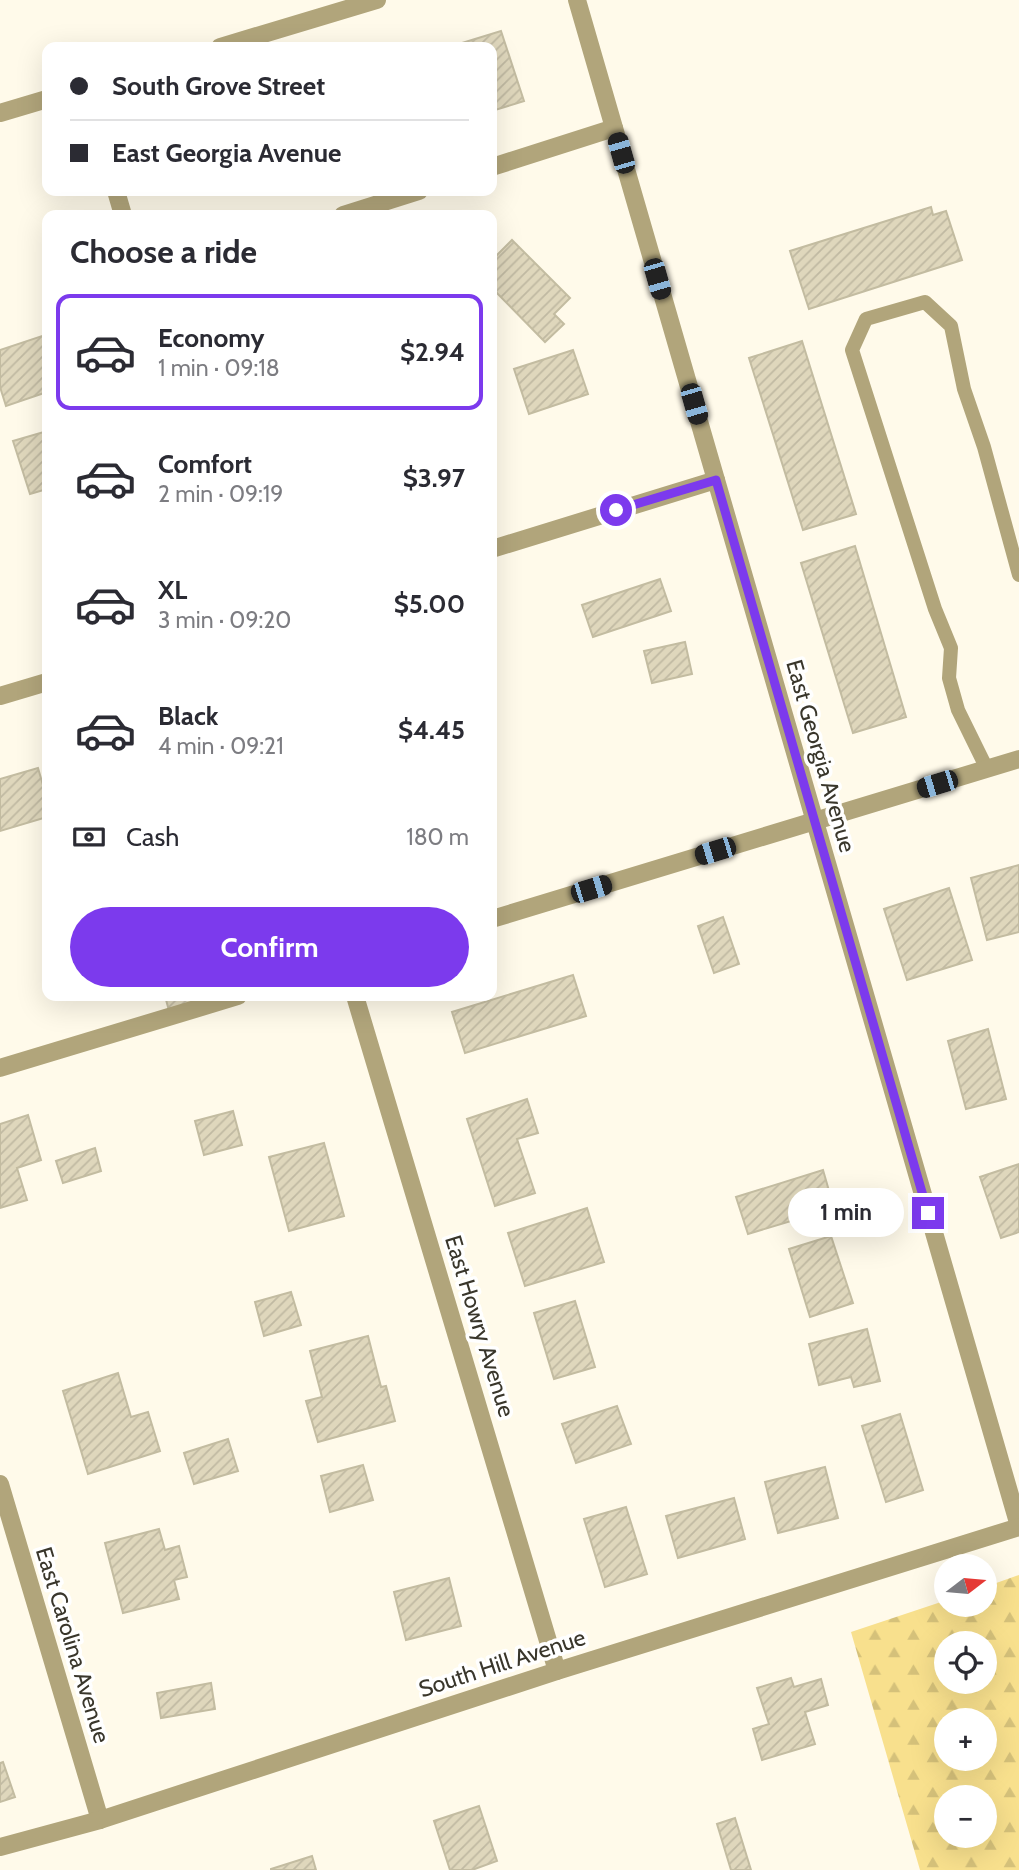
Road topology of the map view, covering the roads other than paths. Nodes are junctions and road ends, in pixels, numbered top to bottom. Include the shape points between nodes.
1 (377, 0) edge
2 (577, 0) edge
3 (237, 42) edge
4 (42, 100) edge
5 (0, 113) edge
6 (614, 128) junction
7 (497, 165) edge
8 (403, 196) edge
9 (359, 210) edge
10 (716, 480) junction
11 (497, 547) edge
12 (1019, 575) edge
13 (42, 683) edge
14 (0, 696) edge
15 (1019, 760) edge
16 (987, 769) junction
17 (815, 821) junction
18 (497, 917) edge
19 (221, 1001) edge
20 (356, 1001) edge
21 (0, 1068) edge
22 (0, 1483) edge
23 (1019, 1527) edge
24 (557, 1671) junction
25 (100, 1820) junction
26 (0, 1847) edge

1 - 3 street
2 - 6 street, East Georgia Avenue
4 - 5 street
6 - 7 street
6 - 10 street, East Georgia Avenue
8 - 9 street
10 - 11 street
10 - 17 street, East Georgia Avenue
12 - 16 lane via 964,388 951,326 925,302 866,320 852,350 951,648 948,678 958,710
13 - 14 street
15 - 16 street
16 - 17 street
17 - 18 street
17 - 23 street, East Georgia Avenue
19 - 21 street
20 - 24 street, East Howry Avenue
22 - 25 street, East Carolina Avenue
23 - 24 street, South Hill Avenue
24 - 25 street, South Hill Avenue
25 - 26 street, South Hill Avenue

